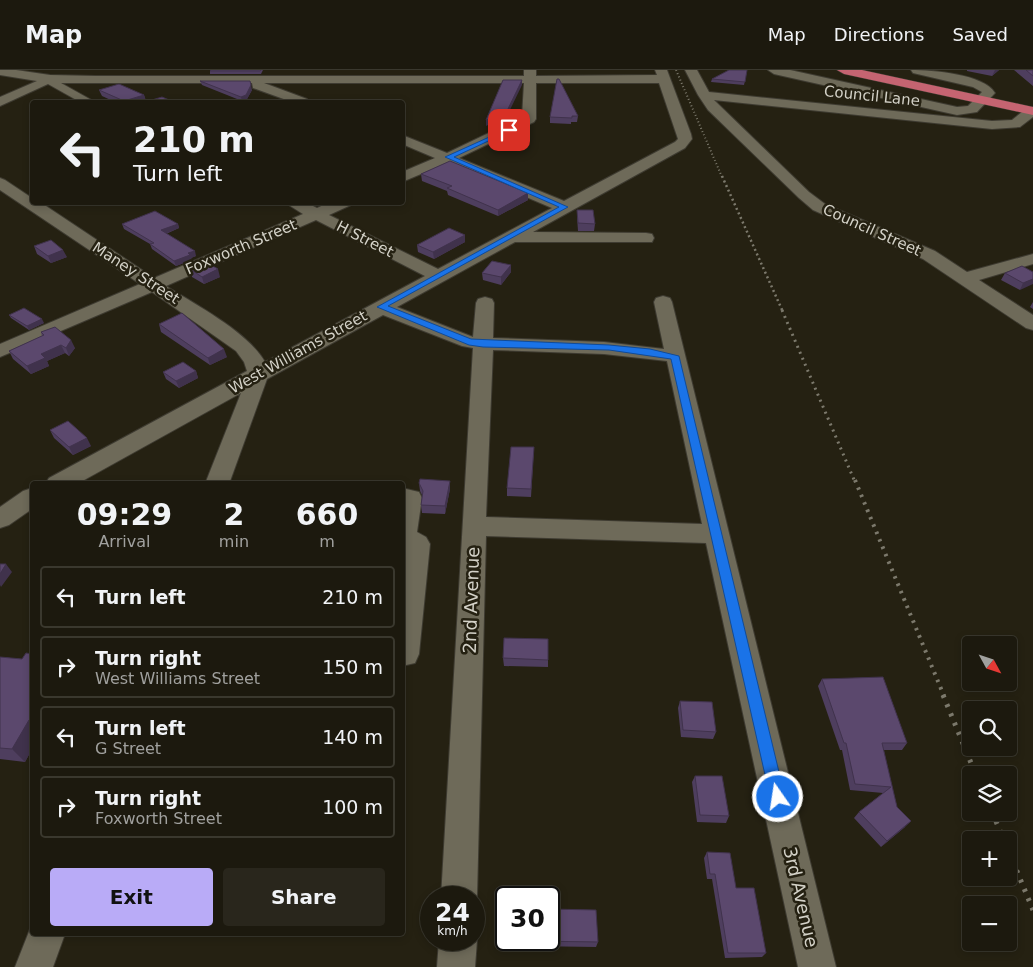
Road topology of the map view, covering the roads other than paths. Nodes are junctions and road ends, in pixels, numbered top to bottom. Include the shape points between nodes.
1 (423, 70) edge
2 (691, 70) edge
3 (844, 70) edge
4 (922, 70) edge
5 (0, 71) edge
6 (777, 71) edge
7 (662, 74) edge
8 (530, 75) edge
9 (50, 79) junction
10 (246, 80) junction
11 (453, 80) junction
12 (704, 95) junction
13 (85, 100) edge
14 (297, 100) edge
15 (983, 100) junction
16 (0, 102) edge
17 (1032, 111) edge
18 (405, 140) edge
19 (448, 157) junction
20 (405, 177) edge
21 (1, 185) edge
22 (30, 204) edge
23 (32, 205) edge
24 (298, 205) edge
25 (338, 205) edge
26 (564, 207) junction
27 (316, 215) junction
28 (510, 237) junction
29 (646, 238) dead end
30 (1033, 259) edge
31 (438, 276) junction
32 (965, 278) junction
33 (154, 285) junction
34 (663, 302) dead end
35 (485, 303) dead end
36 (381, 307) junction
37 (1033, 324) edge
38 (483, 344) junction
39 (0, 351) edge
40 (676, 358) junction
41 (257, 375) junction
42 (63, 481) edge
43 (218, 481) edge
44 (405, 498) edge
45 (405, 524) edge
46 (474, 526) junction
47 (716, 534) junction
48 (405, 536) edge
49 (405, 654) edge
50 (459, 886) edge
51 (46, 936) edge
52 (457, 951) edge
53 (34, 967) edge
54 (456, 967) edge
55 (817, 967) edge

1 - 11 street
2 - 12 street, Council Street
3 - 15 highway
4 - 15 street via 982,86 989,93
5 - 9 street
6 - 15 street via 949,110 972,109
7 - 8 street
7 - 26 street, West Williams Street via 684,134 682,143
8 - 11 street
8 - 19 street via 529,119
9 - 10 street
9 - 13 street
9 - 16 street
10 - 11 street
10 - 14 street
12 - 17 street, Council Lane via 992,125 1015,124
12 - 32 street, Council Street via 738,132 819,207 929,255
15 - 17 highway
18 - 19 street
19 - 20 street
19 - 26 street
21 - 22 street, Maney Street
23 - 33 street, Maney Street
24 - 27 street, H Street
25 - 27 street, Foxworth Street
26 - 28 street, West Williams Street
27 - 31 street, H Street
27 - 33 street, Foxworth Street
28 - 29 street
28 - 31 street, West Williams Street
30 - 32 street
31 - 36 street, West Williams Street
32 - 37 street, Council Street
33 - 39 street, Foxworth Street
33 - 41 street, Maney Street via 243,347 254,360
34 - 40 street, 3rd Avenue
35 - 38 street, 2nd Avenue
36 - 38 street via 469,342
36 - 41 street, West Williams Street
38 - 40 street via 609,348
38 - 46 street, 2nd Avenue
40 - 47 street, 3rd Avenue
41 - 42 street, West Williams Street
41 - 43 street
44 - 45 street via 410,498
46 - 47 street
46 - 50 street, 2nd Avenue
47 - 55 street, 3rd Avenue
48 - 49 street via 417,544
51 - 53 street
52 - 54 street

